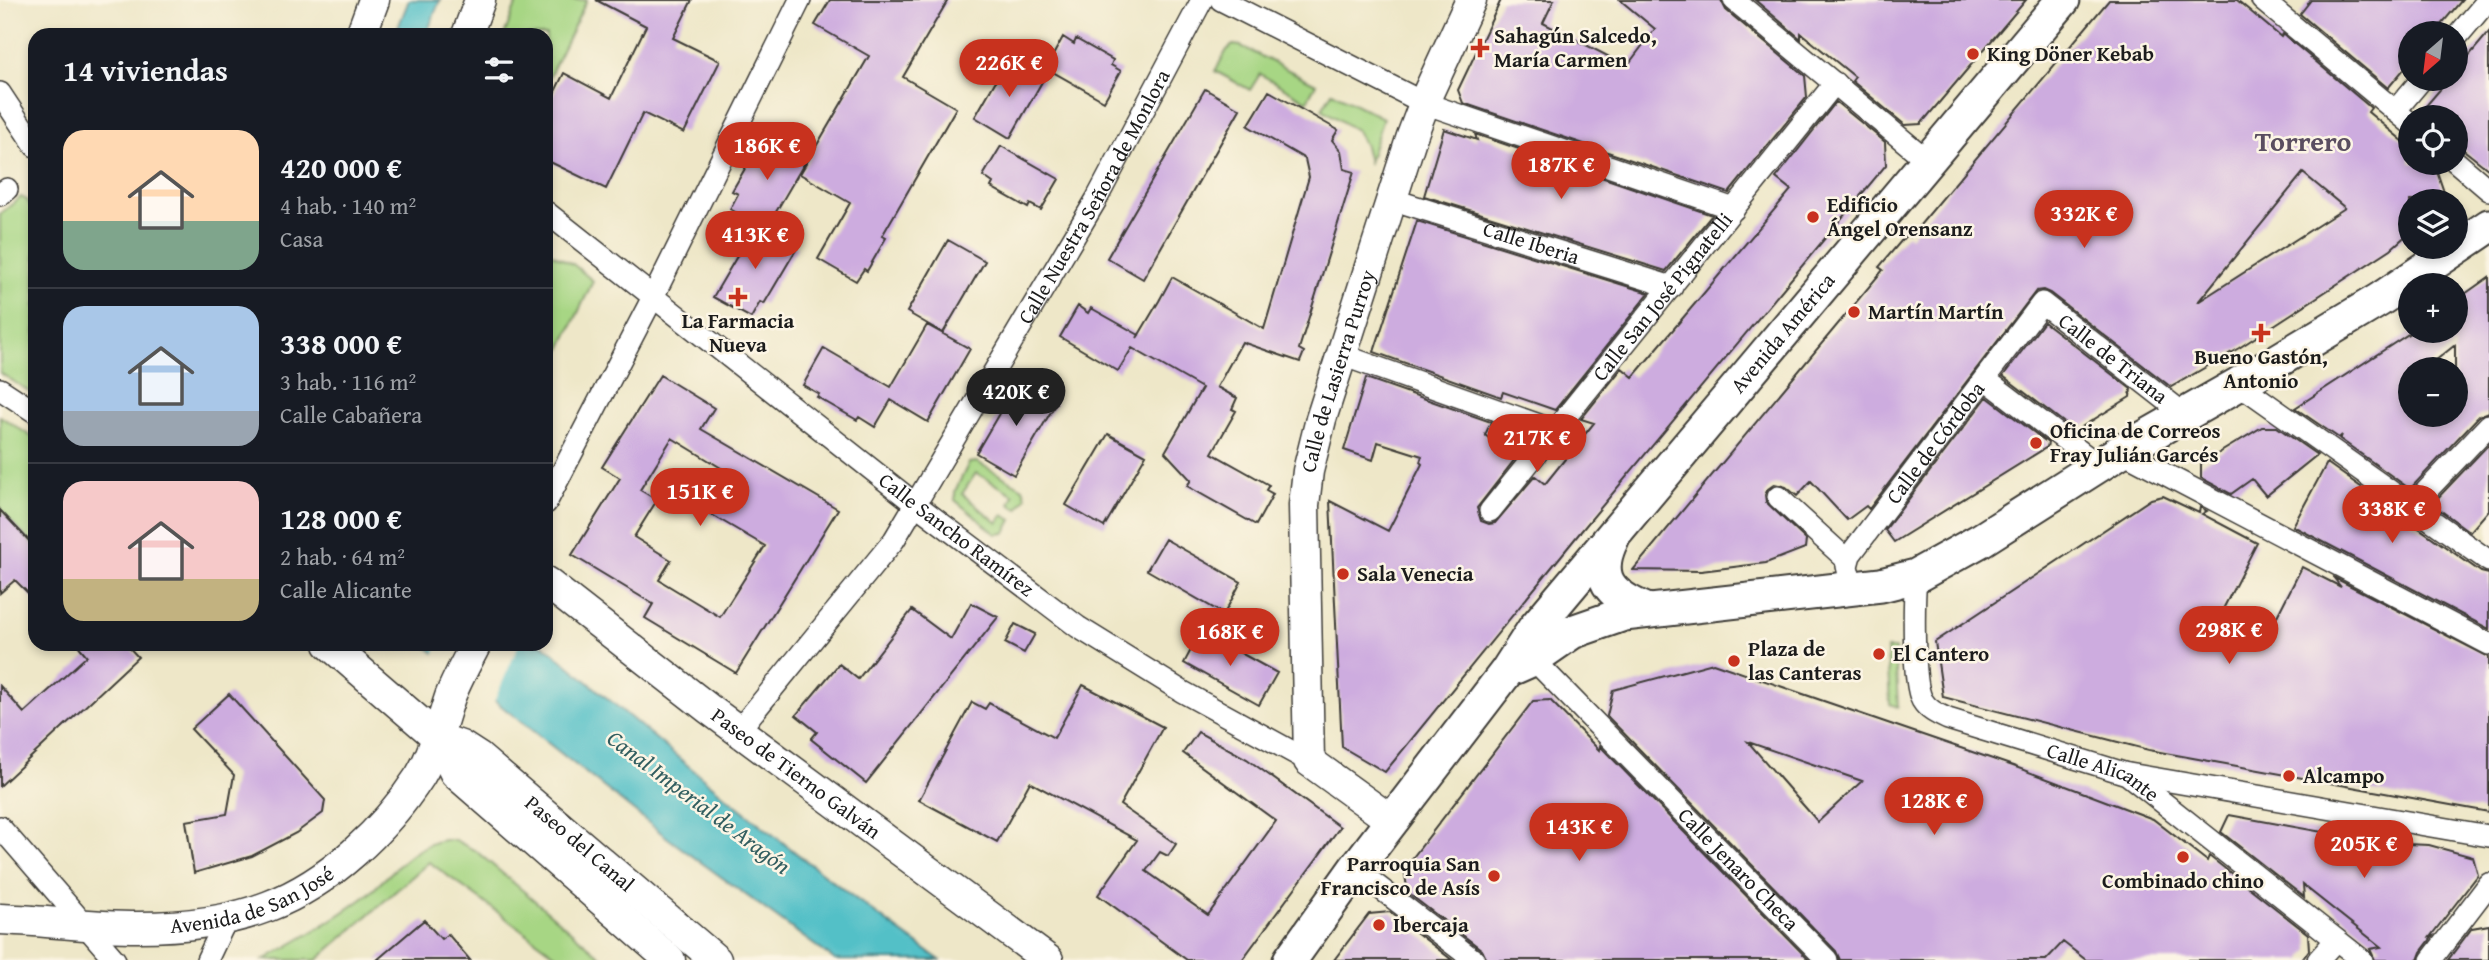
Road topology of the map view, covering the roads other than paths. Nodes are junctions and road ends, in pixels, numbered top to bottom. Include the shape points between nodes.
1 (374, 0) edge
2 (480, 0) edge
3 (800, 0) edge
4 (1202, 0) edge
5 (1221, 0) edge
6 (1471, 0) edge
7 (1734, 0) edge
8 (2488, 0) edge
9 (2055, 3) edge
10 (2274, 4) edge
11 (2468, 24) edge
12 (364, 28) edge
13 (470, 28) edge
14 (1835, 83) junction
15 (0, 93) edge
16 (1424, 103) junction
17 (2398, 113) edge
18 (28, 135) edge
19 (1928, 161) junction
20 (2468, 172) edge
21 (2489, 190) edge
22 (1391, 199) junction
23 (1734, 209) junction
24 (553, 218) edge
25 (2489, 226) edge
26 (1672, 287) junction
27 (653, 297) junction
28 (2042, 303) joint
29 (1342, 355) junction
30 (1985, 379) junction
31 (2239, 384) junction
32 (0, 389) edge
33 (28, 407) edge
34 (2184, 414) junction
35 (2489, 425) edge
36 (1556, 431) junction
37 (2109, 458) junction
38 (553, 490) edge
39 (1778, 497) dead end
40 (914, 503) junction
41 (2412, 506) junction
42 (1490, 511) dead end
43 (1615, 534) junction
44 (2489, 561) edge
45 (1850, 574) junction
46 (1916, 576) junction
47 (553, 587) edge
48 (1646, 610) junction
49 (2489, 644) edge
50 (337, 651) edge
51 (473, 651) edge
52 (1520, 665) junction
53 (738, 731) junction
54 (438, 738) junction
55 (1309, 761) junction
56 (2127, 774) junction
57 (1392, 821) junction
58 (0, 827) edge
59 (2489, 835) edge
60 (1355, 869) junction
61 (2489, 884) edge
62 (2479, 911) edge
63 (227, 918) junction
64 (0, 919) edge
65 (84, 924) junction
66 (2336, 940) junction
67 (115, 960) edge
68 (207, 960) edge
69 (670, 960) edge
70 (716, 960) edge
71 (1048, 960) edge
72 (1290, 960) edge
73 (1474, 960) edge
74 (1827, 960) edge
75 (2318, 960) edge
76 (2362, 960) edge
77 (2431, 960) edge

1 - 12 street
2 - 13 street
3 - 27 street
4 - 40 street, Calle Nuestra Señora de Monlora via 1096,200
5 - 16 street
6 - 16 street, Calle de Lasierra Purroy
7 - 14 street
8 - 11 street
9 - 19 main road, Avenida América
10 - 17 street
14 - 19 street
14 - 23 street, Calle San José Pignatelli
15 - 18 street
16 - 22 street, Calle de Lasierra Purroy
16 - 23 street
19 - 43 main road, Avenida América
20 - 21 street
22 - 26 street, Calle Iberia
22 - 29 street, Calle de Lasierra Purroy
23 - 26 street, Calle San José Pignatelli
24 - 27 street, Calle Sancho Ramírez
25 - 31 main road via 2379,300
26 - 36 street, Calle San José Pignatelli
27 - 38 street
27 - 40 street, Calle Sancho Ramírez
28 - 30 street, Calle de Córdoba
28 - 34 street, Calle de Triana
29 - 36 street
29 - 55 street, Calle de Lasierra Purroy via 1313,450 1304,505
30 - 37 street
30 - 45 street, Calle de Córdoba
31 - 34 main road
31 - 41 street
32 - 33 street
34 - 37 main road
35 - 41 street
36 - 42 street, Calle San José Pignatelli
37 - 46 main road
37 - 49 street
39 - 45 street
40 - 53 street, Calle Nuestra Señora de Monlora via 894,540
40 - 55 street, Calle Sancho Ramírez via 1094,639
41 - 44 street
43 - 48 main road via 1605,554 1604,577 1624,600
43 - 52 main road, Avenida América via 1534,629
45 - 46 main road via 1893,583
45 - 48 main road
46 - 56 street, Calle Alicante via 1918,689 1928,708 1948,719
47 - 53 street, Paseo de Tierno Galván
48 - 52 main road via 1579,629
50 - 54 street, Paseo del Canal
51 - 54 street, Avenida de San José
52 - 57 main road, Avenida América
52 - 74 street, Calle Jenaro Checa
53 - 71 street, Paseo de Tierno Galván
54 - 63 street, Avenida de San José via 410,789 357,849 295,894
54 - 69 street, Paseo del Canal via 455,773
54 - 70 street, Paseo del Canal via 478,757
55 - 57 street, Calle Sancho Ramírez
56 - 59 street
56 - 66 street, Calle Alicante
57 - 60 main road, Avenida América
58 - 65 street
60 - 72 main road, Avenida América
60 - 73 street
61 - 62 street
62 - 77 street
63 - 65 street, Avenida de San José via 187,925
63 - 68 street
64 - 65 street, Avenida de San José
65 - 67 street
66 - 75 street
66 - 76 street, Calle Alicante

